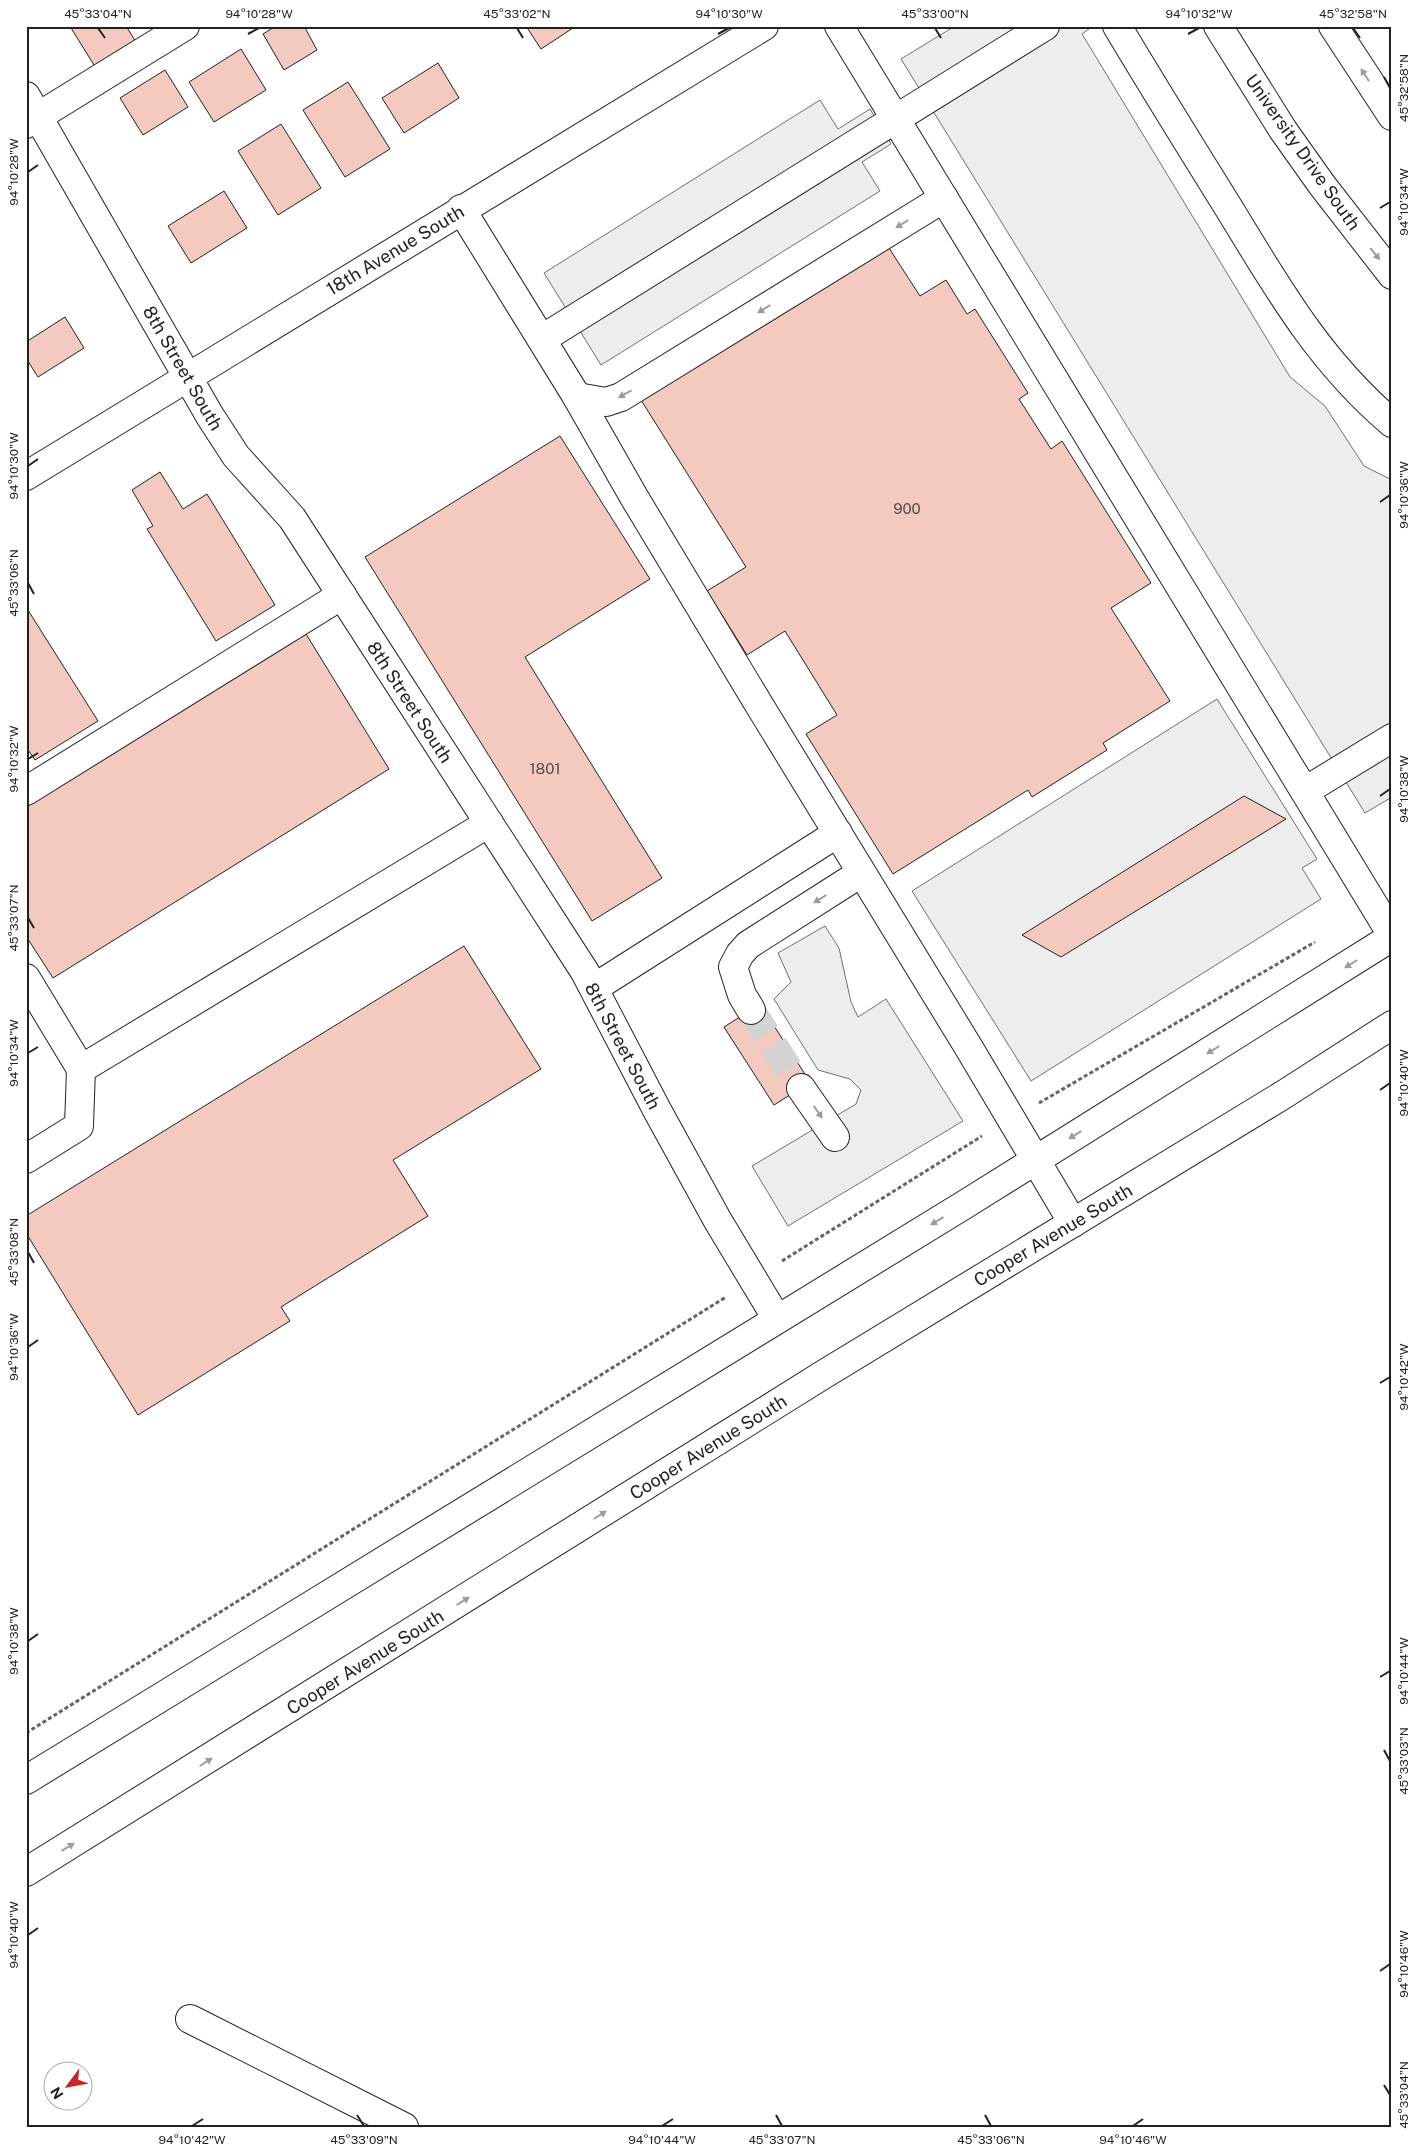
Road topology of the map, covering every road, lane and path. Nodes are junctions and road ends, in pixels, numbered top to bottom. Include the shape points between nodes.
1 (185, 26) edge
2 (764, 26) edge
3 (839, 26) edge
4 (1045, 26) edge
5 (1117, 26) edge
6 (1218, 26) edge
7 (1333, 26) edge
8 (30, 112) edge
9 (1392, 116) edge
10 (896, 120) junction
11 (944, 198) junction
12 (461, 209) junction
13 (1392, 275) edge
14 (542, 340) junction
15 (188, 376) junction
16 (577, 397) junction
17 (1392, 422) edge
18 (26, 476) edge
19 (342, 595) junction
20 (1392, 738) edge
21 (26, 791) edge
22 (1305, 791) junction
23 (489, 823) junction
24 (838, 833) junction
25 (862, 873) junction
26 (1392, 936) edge
27 (1319, 940) dead end
28 (26, 978) edge
29 (594, 988) junction
30 (751, 1010) tunnel mouth
31 (1392, 1025) edge
32 (82, 1069) junction
33 (801, 1088) tunnel mouth
34 (1012, 1119) junction
35 (835, 1137) dead end
36 (26, 1159) edge
37 (1036, 1160) junction
38 (1073, 1223) junction
39 (753, 1279) junction
40 (777, 1319) junction
41 (26, 1733) edge
42 (26, 1780) edge
43 (26, 1872) edge
44 (190, 2019) dead end
45 (404, 2127) edge

1 - 8 main road
2 - 12 main road, 18th Avenue South
3 - 10 main road
4 - 10 main road
5 - 17 main road via 1299,322 1347,381
6 -> 13 main road, University Drive South via 1283,130
9 -> 7 main road
8 - 15 main road, 8th Street South
10 - 11 main road
10 - 14 main road
11 -> 16 main road via 621,397 606,402
11 - 22 main road
12 - 14 main road
12 - 15 main road, 18th Avenue South
14 - 16 main road
15 - 18 main road, 18th Avenue South
15 - 19 main road, 8th Street South via 236,456 292,518
16 - 24 main road
19 - 21 main road
19 - 23 main road, 8th Street South
20 - 22 main road
22 - 26 main road
23 - 29 main road, 8th Street South
23 - 32 main road
24 - 25 main road
24 - 29 main road
25 -> 30 main road via 748,945 740,954 733,967 742,995
25 - 34 main road
26 -> 37 main road
27 - 34 path
28 - 32 main road
29 - 39 main road, 8th Street South via 688,1166
31 - 38 main road, Cooper Avenue South
32 - 36 main road via 79,1126
33 -> 35 main road
34 - 37 main road
34 - 39 path
37 - 38 main road
37 -> 40 main road
43 -> 38 main road, Cooper Avenue South via 826,1373
39 - 40 main road, 8th Street South
39 - 41 path
40 - 42 main road
44 - 45 main road

